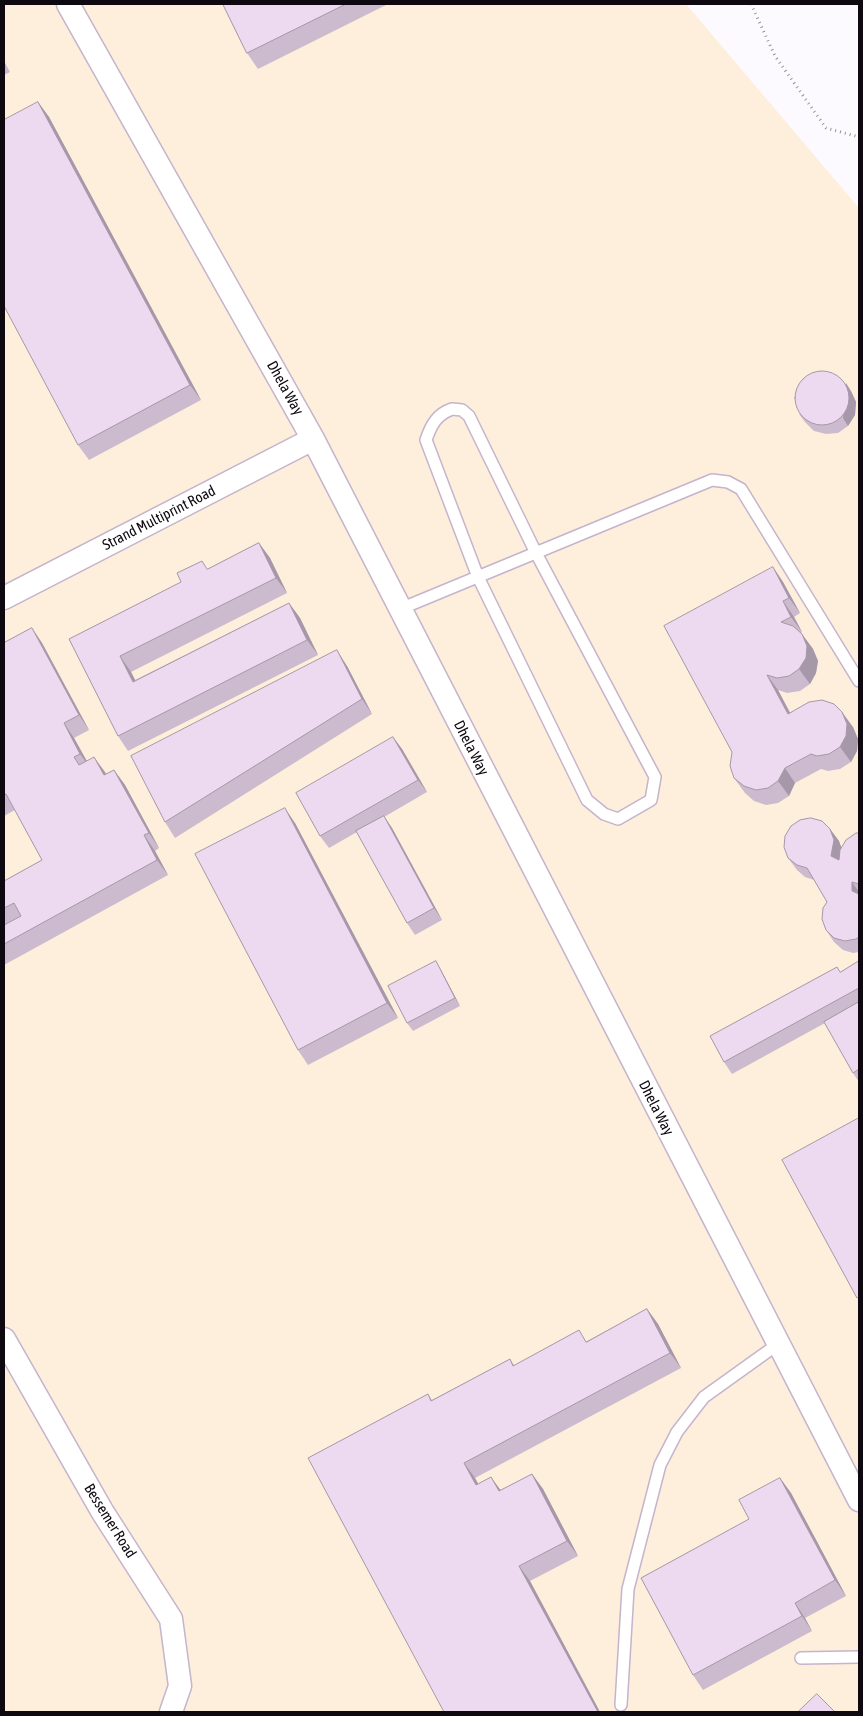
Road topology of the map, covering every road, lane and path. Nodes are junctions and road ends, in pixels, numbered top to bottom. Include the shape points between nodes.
1 (68, 4) edge
2 (751, 4) edge
3 (859, 137) edge
4 (313, 439) junction
5 (536, 553) junction
6 (478, 577) junction
7 (4, 598) edge
8 (400, 609) junction
9 (859, 681) edge
10 (4, 1339) edge
11 (778, 1344) junction
12 (859, 1500) edge
13 (859, 1657) edge
14 (801, 1658) dead end
15 (621, 1705) dead end
16 (171, 1712) edge

1 - 4 street, Dhela Way
2 - 3 path via 775,56 826,128
4 - 7 street, Strand Multiprint Road
4 - 8 street, Dhela Way
5 - 6 lane
5 - 6 lane via 469,416 462,410 442,412 431,426 426,440
5 - 6 lane via 655,777 651,800 618,819 604,814 588,800
5 - 9 lane via 712,480 728,482 741,489
6 - 8 lane
8 - 11 street, Dhela Way
10 - 16 street, Bessemer Road via 102,1511 171,1619 180,1686
11 - 12 street, Dhela Way
11 - 15 lane via 704,1397 677,1432 660,1465 628,1589
13 - 14 lane

